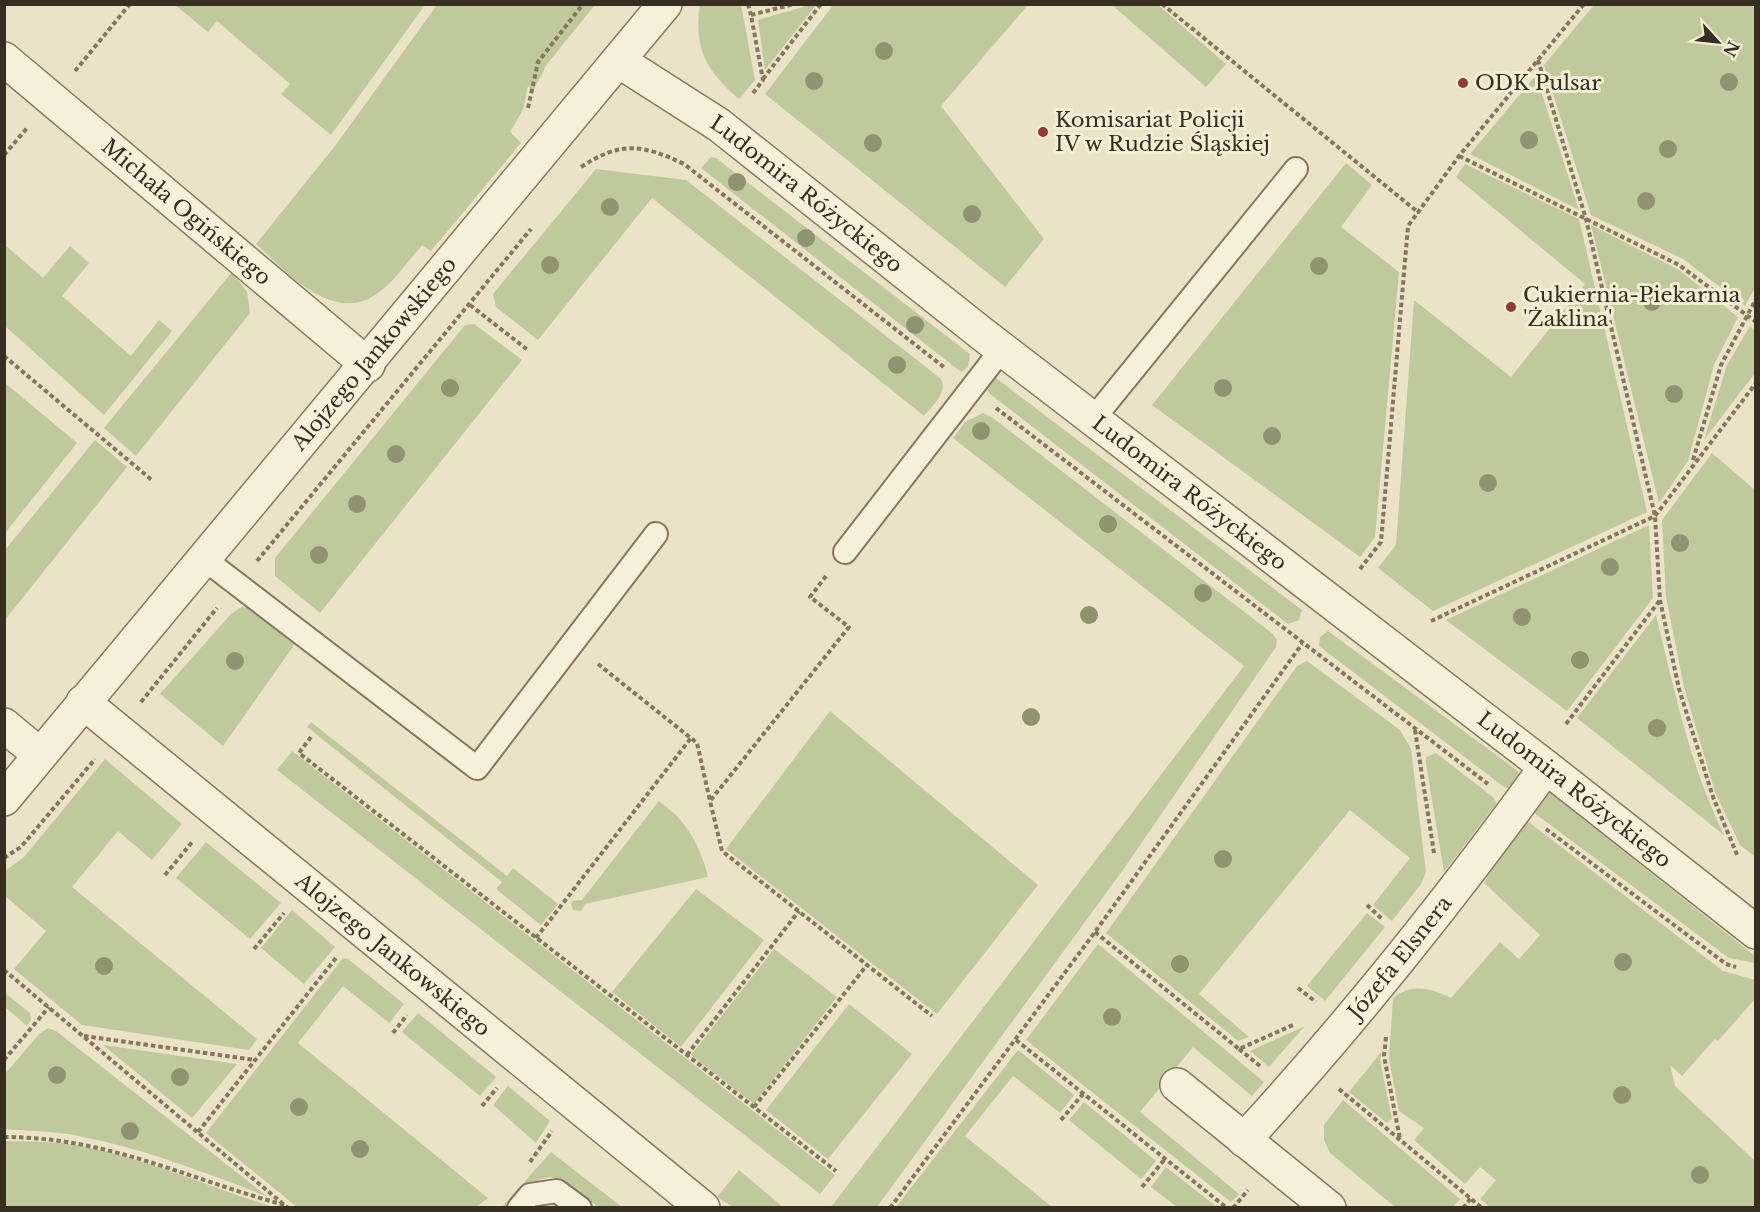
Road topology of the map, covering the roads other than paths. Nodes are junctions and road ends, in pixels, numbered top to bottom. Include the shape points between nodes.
1 (666, 4) edge
2 (4, 59) edge
3 (619, 61) junction
4 (1296, 169) dead end
5 (1002, 349) junction
6 (368, 365) junction
7 (1094, 418) junction
8 (656, 534) dead end
9 (845, 552) road end
10 (203, 558) junction
11 (83, 702) junction
12 (4, 725) edge
13 (40, 755) junction
14 (1546, 767) junction
15 (4, 799) edge
16 (1755, 932) edge
17 (1177, 1085) dead end
18 (1244, 1140) junction
19 (519, 1208) edge
20 (580, 1208) edge
21 (703, 1208) edge
22 (1329, 1208) edge

1 - 3 street, Alojzego Jankowskiego
2 - 6 street, Michała Ogińskiego
3 - 5 street, Ludomira Różyckiego via 719,125
3 - 6 street, Alojzego Jankowskiego
4 - 7 lane
5 - 7 street, Ludomira Różyckiego
5 - 9 lane
6 - 10 street, Alojzego Jankowskiego
7 - 14 street, Ludomira Różyckiego
8 - 10 lane via 477,768
10 - 11 street, Alojzego Jankowskiego
11 - 13 street, Alojzego Jankowskiego
11 - 21 street, Alojzego Jankowskiego
12 - 13 street
13 - 15 street, Alojzego Jankowskiego
14 - 16 street, Ludomira Różyckiego
14 - 18 street, Józefa Elsnera via 1446,903
17 - 18 street
18 - 22 street
19 - 20 lane via 530,1195 557,1191

